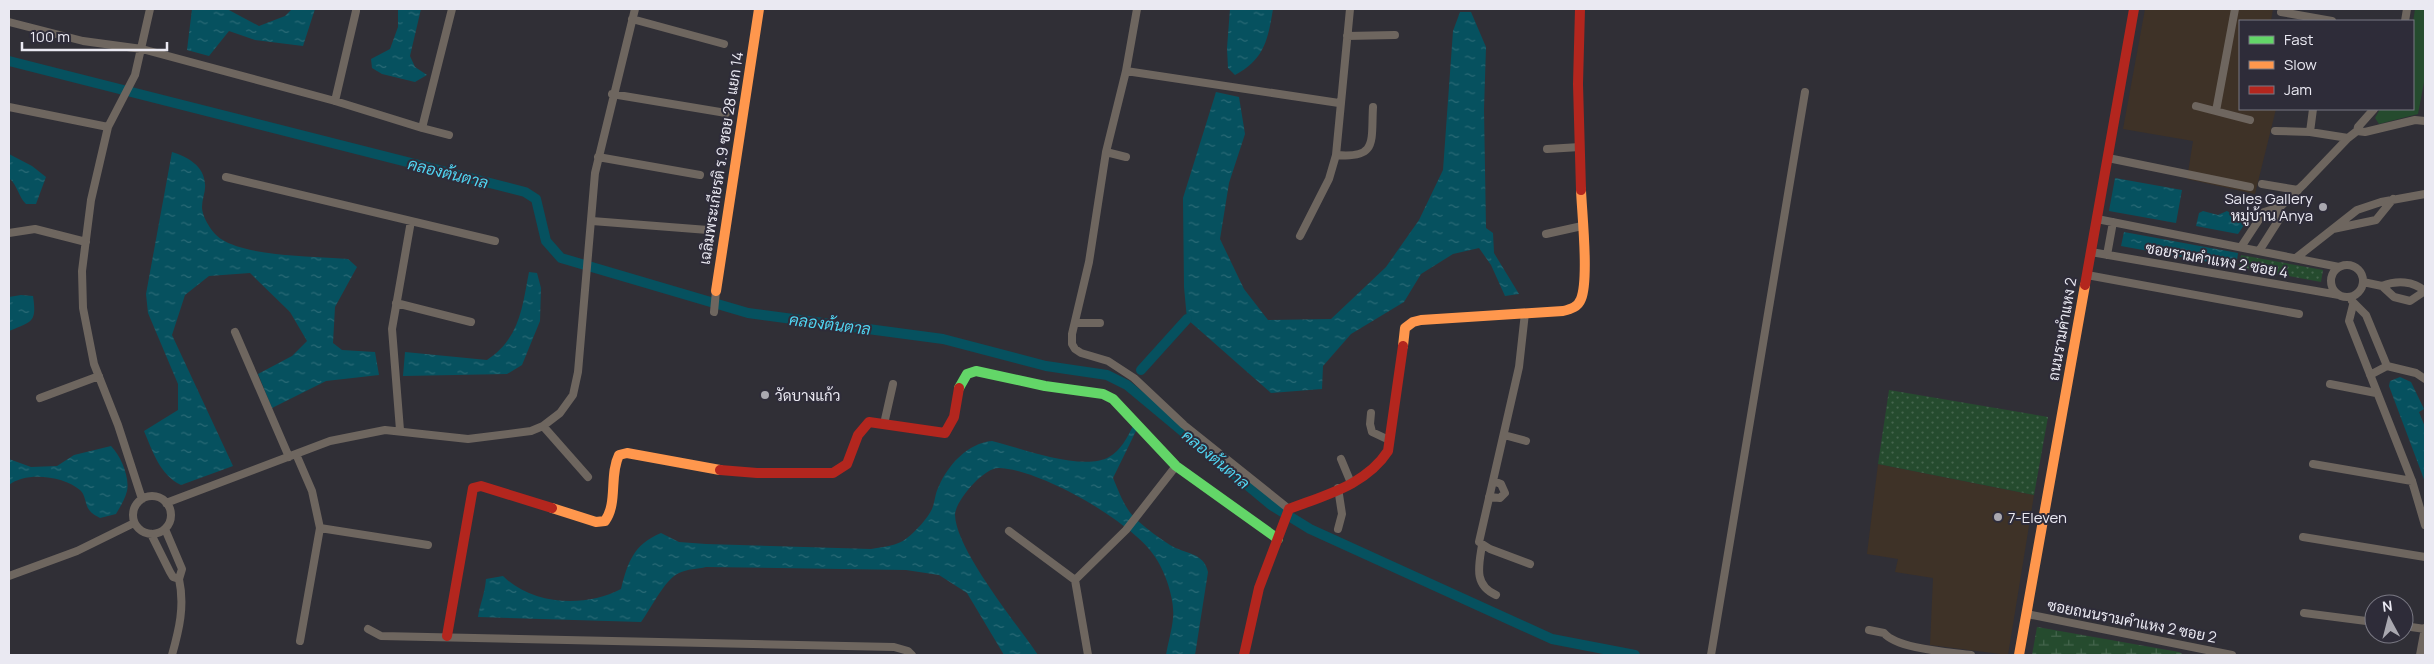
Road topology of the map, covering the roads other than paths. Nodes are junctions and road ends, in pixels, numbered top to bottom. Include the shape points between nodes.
1 (150, 9) edge
2 (452, 9) edge
3 (634, 9) edge
4 (760, 9) edge
5 (1137, 9) edge
6 (1350, 9) edge
7 (1580, 9) edge
8 (2134, 9) edge
9 (2235, 9) edge
10 (356, 12) dead end
11 (2280, 12) dead end
12 (632, 20) junction
13 (2326, 20) edge
14 (9, 22) edge
15 (1347, 36) junction
16 (1395, 36) dead end
17 (724, 44) dead end
18 (142, 49) junction
19 (1126, 71) junction
20 (1805, 92) dead end
21 (612, 94) junction
22 (335, 101) junction
23 (1339, 102) junction
24 (2196, 106) dead end
25 (9, 107) edge
26 (1372, 108) dead end
27 (2216, 110) junction
28 (2313, 110) edge
29 (2373, 110) edge
30 (726, 113) dead end
31 (2250, 120) dead end
32 (2425, 121) edge
33 (108, 127) junction
34 (422, 128) junction
35 (2274, 131) dead end
36 (2357, 131) junction
37 (2310, 132) junction
38 (449, 135) dead end
39 (2348, 138) junction
40 (1580, 147) junction
41 (1548, 149) dead end
42 (1106, 152) junction
43 (1336, 155) junction
44 (598, 157) junction
45 (1126, 157) dead end
46 (2108, 158) junction
47 (700, 175) dead end
48 (226, 178) dead end
49 (2262, 184) dead end
50 (2250, 186) dead end
51 (2298, 190) junction
52 (2425, 194) edge
53 (2393, 200) junction
54 (2280, 206) junction
55 (2097, 219) junction
56 (411, 221) junction
57 (592, 221) junction
58 (2114, 222) junction
59 (1582, 226) junction
60 (2332, 229) junction
61 (708, 230) dead end
62 (9, 233) edge
63 (1546, 234) dead end
64 (1300, 236) dead end
65 (494, 241) dead end
66 (86, 242) junction
67 (2241, 247) junction
68 (2259, 251) junction
69 (2091, 252) junction
70 (2108, 255) junction
71 (2296, 258) junction
72 (2340, 267) junction
73 (2087, 275) junction
74 (2363, 282) junction
75 (2382, 286) junction
76 (716, 291) joint
77 (2425, 291) edge
78 (2339, 295) junction
79 (2350, 297) junction
80 (396, 303) junction
81 (2353, 305) junction
82 (714, 312) dead end
83 (1525, 313) junction
84 (2299, 314) dead end
85 (471, 322) dead end
86 (1075, 323) junction
87 (1100, 323) dead end
88 (235, 332) dead end
89 (2387, 366) junction
90 (2370, 375) junction
91 (99, 376) junction
92 (2425, 379) edge
93 (893, 384) dead end
94 (2330, 384) dead end
95 (2376, 393) junction
96 (40, 398) dead end
97 (1371, 413) dead end
98 (884, 424) junction
99 (543, 426) junction
100 (400, 430) junction
101 (1504, 435) junction
102 (1389, 440) junction
103 (1526, 440) dead end
104 (292, 455) junction
105 (1341, 459) dead end
106 (2313, 464) dead end
107 (1176, 466) junction
108 (588, 477) dead end
109 (1492, 481) junction
110 (2412, 481) junction
111 (1351, 483) junction
112 (1338, 488) junction
113 (1489, 497) junction
114 (142, 499) junction
115 (166, 503) junction
116 (1288, 512) junction
117 (134, 523) junction
118 (2425, 526) edge
119 (320, 528) junction
120 (164, 529) junction
121 (1338, 529) dead end
122 (1008, 531) dead end
123 (152, 534) junction
124 (1279, 535) junction
125 (2303, 537) dead end
126 (428, 545) dead end
127 (1482, 545) junction
128 (2425, 557) edge
129 (1530, 564) dead end
130 (9, 576) edge
131 (179, 579) junction
132 (1075, 580) junction
133 (1496, 595) dead end
134 (2304, 613) dead end
135 (2027, 614) junction
136 (2364, 621) edge
137 (2425, 628) edge
138 (368, 629) dead end
139 (1869, 630) dead end
140 (447, 636) junction
141 (300, 641) dead end
142 (172, 655) edge
143 (912, 655) edge
144 (1088, 655) edge
145 (1244, 655) edge
146 (1710, 655) edge
147 (1972, 655) edge
148 (2020, 655) edge
149 (2232, 655) edge
150 (2420, 655) edge

1 - 18 street
2 - 34 street
3 - 12 street
4 - 76 street, เฉลิมพระเกียรติ ร.9 ซอย 28 แยก 14
5 - 19 street
6 - 15 street
7 - 40 street
8 - 46 street, ถนนรามคำแหง 2
9 - 27 street
10 - 22 street
11 - 13 street
12 - 17 street
12 - 21 street
14 - 18 street via 82,41
15 - 16 street
15 - 23 street
18 - 22 street
18 - 33 street via 135,75
19 - 23 street
19 - 42 street
20 - 146 street
21 - 30 street
21 - 44 street
22 - 34 street
23 - 43 street
24 - 27 street
25 - 33 street
26 - 43 street via 1371,142 1366,150 1361,155
27 - 31 street
28 - 37 street
29 - 36 street
32 - 36 street
33 - 66 street via 91,200
34 - 38 street
35 - 37 street
36 - 39 street
37 - 39 street
39 - 51 street
40 - 41 street
40 - 59 street
42 - 45 street
42 - 86 street
43 - 64 street via 1329,179
44 - 47 street
44 - 57 street
46 - 50 street
46 - 55 street, ถนนรามคำแหง 2
48 - 56 street
49 - 51 street
51 - 54 street
52 - 53 street
53 - 60 street via 2357,210
53 - 60 street via 2376,220
54 - 67 street via 2264,212
54 - 68 street via 2280,218
55 - 58 street, ซอยรามคำแหง 2 ซอย 4
55 - 69 street, ถนนรามคำแหง 2
56 - 65 street
56 - 80 street
57 - 61 street
57 - 99 street via 573,395
58 - 67 street, ซอยรามคำแหง 2 ซอย 4
58 - 70 street
59 - 63 street
59 - 83 street via 1584,284 1581,300 1574,308
60 - 71 street
62 - 66 street via 36,229
66 - 91 street via 82,270 83,308
67 - 68 street, ซอยรามคำแหง 2 ซอย 4
68 - 71 street, ซอยรามคำแหง 2 ซอย 4
69 - 70 street, ซอยรามคำแหง 2 ซอย 4
69 - 73 street, ถนนรามคำแหง 2
70 - 78 street, ซอยรามคำแหง 2 ซอย 4
71 - 72 street, ซอยรามคำแหง 2 ซอย 4
72 - 74 street, ซอยรามคำแหง 2 ซอย 4 via 2354,266 2362,274
72 - 78 street via 2334,271 2331,282
73 - 84 street
73 - 135 street, ถนนรามคำแหง 2
74 - 75 street
74 - 79 street via 2361,290
75 - 77 street via 2394,281 2418,285
75 - 77 street via 2394,297 2410,301
76 - 82 street, เฉลิมพระเกียรติ ร.9 ซอย 28 แยก 14
78 - 79 street, ซอยรามคำแหง 2 ซอย 4
79 - 81 street
80 - 85 street
80 - 100 street via 392,329
81 - 89 street via 2366,315
81 - 90 street via 2350,321
83 - 101 street via 1519,367
83 - 102 street via 1421,320 1405,328
86 - 87 street
86 - 116 street via 1072,344 1076,349 1108,361 1134,378 1184,425
88 - 104 street
89 - 90 street
89 - 92 street via 2416,373
90 - 95 street
91 - 96 street
91 - 114 street
93 - 98 street
94 - 95 street
95 - 110 street
97 - 102 street via 1372,432
98 - 107 street via 946,434 953,427 961,379 976,372 1113,398
98 - 140 street via 869,422 863,426 858,432 849,463 844,470 833,473 716,470 635,454 619,455 615,463 610,514 605,521 596,522 482,486 473,488
99 - 100 street via 531,431 468,438
99 - 108 street
100 - 104 street via 330,441
101 - 103 street
101 - 109 street
102 - 111 street via 1383,462
104 - 115 street
104 - 119 street via 312,491
105 - 111 street
106 - 110 street
107 - 124 street
107 - 132 street via 1137,518
109 - 113 street
109 - 113 street via 1501,484 1505,493 1500,498
110 - 118 street
111 - 112 street
112 - 116 street
112 - 121 street via 1342,514
113 - 127 street via 1480,538
114 - 115 street via 150,496
114 - 117 street via 133,514
115 - 120 street via 170,516
116 - 124 street
117 - 123 street via 138,529
117 - 130 street via 77,551
119 - 126 street
119 - 141 street
120 - 123 street
120 - 131 street via 182,569
122 - 132 street
123 - 131 street via 173,577
124 - 145 street via 1259,588
125 - 128 street
127 - 129 street
127 - 133 street via 1479,579 1484,588
131 - 142 street via 182,595 180,624
132 - 144 street
134 - 136 street
135 - 148 street, ถนนรามคำแหง 2
135 - 149 street, ซอยถนนรามคำแหง 2 ซอย 2
137 - 150 street
138 - 140 street via 381,636
139 - 147 street via 1908,644
140 - 143 street via 894,647

